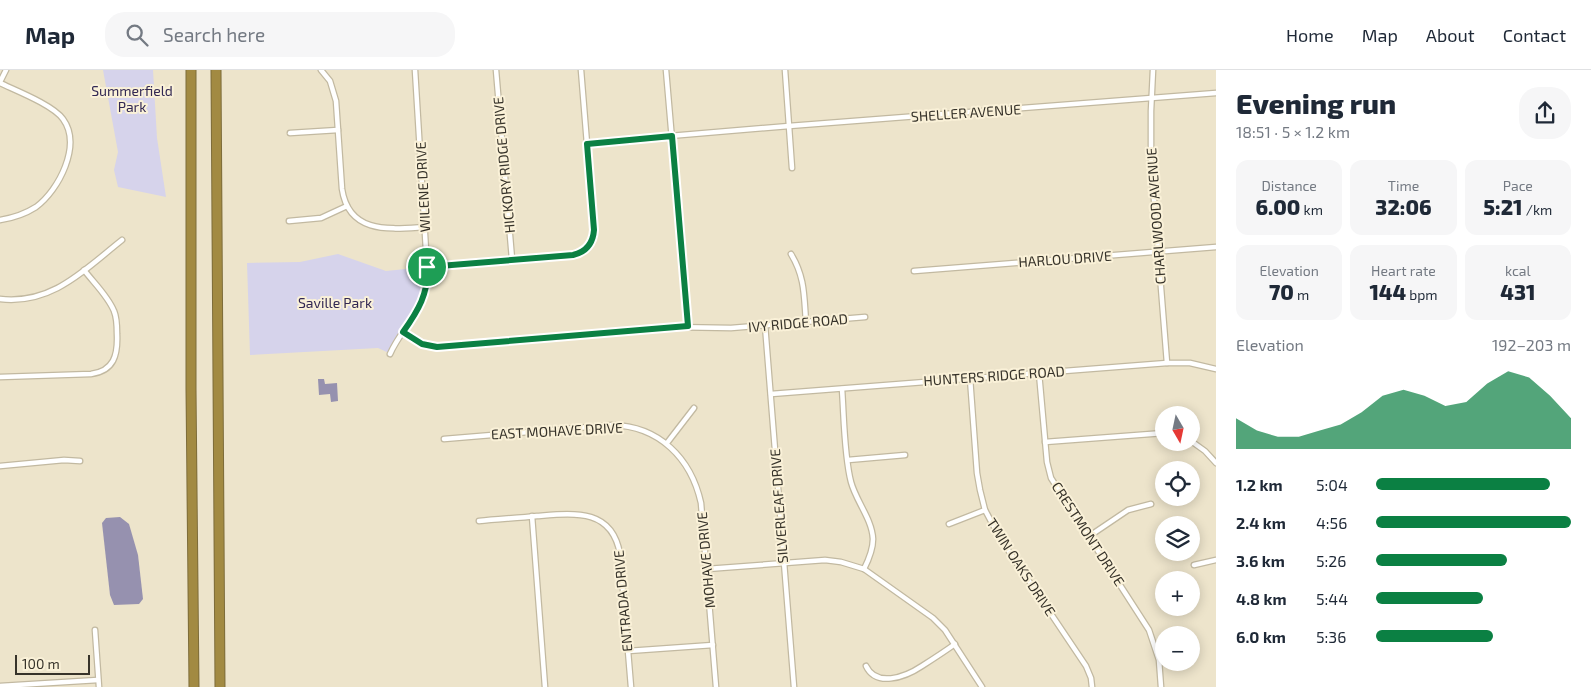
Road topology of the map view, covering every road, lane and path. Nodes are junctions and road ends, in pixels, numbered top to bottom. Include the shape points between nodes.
1 (6, 70) edge
2 (191, 70) edge
3 (216, 70) edge
4 (321, 70) edge
5 (415, 70) edge
6 (496, 70) edge
7 (581, 70) edge
8 (666, 70) edge
9 (785, 70) edge
10 (1153, 70) edge
11 (0, 82) edge
12 (1216, 93) edge
13 (1152, 98) junction
14 (789, 126) junction
15 (338, 130) junction
16 (290, 133) dead end
17 (672, 136) junction
18 (587, 144) junction
19 (792, 168) dead end
20 (347, 206) junction
21 (0, 220) edge
22 (289, 221) dead end
23 (425, 227) junction
24 (122, 240) dead end
25 (1216, 247) edge
26 (1159, 251) junction
27 (791, 254) dead end
28 (512, 259) junction
29 (427, 267) junction
30 (84, 270) junction
31 (914, 271) dead end
32 (0, 299) edge
33 (865, 317) dead end
34 (806, 322) junction
35 (688, 326) junction
36 (765, 326) junction
37 (403, 332) junction
38 (390, 354) dead end
39 (1167, 363) junction
40 (1216, 369) edge
41 (1039, 373) junction
42 (0, 378) edge
43 (970, 378) junction
44 (842, 389) junction
45 (771, 394) junction
46 (694, 408) dead end
47 (1155, 434) edge
48 (444, 439) dead end
49 (1046, 442) junction
50 (667, 443) junction
51 (1200, 447) edge
52 (904, 456) dead end
53 (848, 460) junction
54 (80, 461) dead end
55 (1216, 464) edge
56 (0, 466) edge
57 (1151, 504) dead end
58 (985, 510) junction
59 (532, 516) junction
60 (479, 521) dead end
61 (948, 524) dead end
62 (1088, 537) junction
63 (1216, 560) edge
64 (784, 563) junction
65 (1194, 565) dead end
66 (707, 569) junction
67 (864, 569) junction
68 (95, 630) dead end
69 (955, 644) junction
70 (713, 645) junction
71 (628, 651) junction
72 (866, 666) dead end
73 (98, 680) junction
74 (0, 686) edge
75 (99, 687) edge
76 (194, 687) edge
77 (220, 687) edge
78 (545, 687) edge
79 (631, 687) edge
80 (716, 687) edge
81 (794, 687) edge
82 (982, 687) edge
83 (1092, 687) edge
84 (1161, 687) edge

1 - 11 street
2 - 76 highway
3 - 77 highway
4 - 15 street via 334,90
5 - 23 street, WILENE DRIVE
6 - 28 street, HICKORY RIDGE DRIVE
7 - 18 street
8 - 17 street
9 - 14 street
10 - 13 street, CHARLWOOD AVENUE
11 - 21 street via 57,113 68,128 71,142 67,161 45,199 30,211
12 - 13 street, SHELLER AVENUE
13 - 14 street, SHELLER AVENUE
13 - 26 street, CHARLWOOD AVENUE via 1151,162
14 - 17 street, SHELLER AVENUE
14 - 19 street
15 - 16 street
15 - 20 street via 342,189
17 - 18 street, SHELLER AVENUE
17 - 35 street
18 - 28 street via 594,233 589,246 579,254
20 - 22 street via 321,218
20 - 23 street via 359,219 375,227
23 - 29 street, WILENE DRIVE
24 - 30 street
25 - 26 street, HARLOU DRIVE
26 - 31 street, HARLOU DRIVE
26 - 39 street, CHARLWOOD AVENUE
27 - 34 street via 803,280
28 - 29 street
29 - 37 street, WILENE DRIVE via 428,283 424,297
30 - 32 street via 60,288 39,297
30 - 42 street via 112,306 116,317 118,348 111,364 91,374
33 - 34 street, IVY RIDGE ROAD
34 - 36 street, IVY RIDGE ROAD
35 - 36 street, IVY RIDGE ROAD
35 - 37 street, IVY RIDGE ROAD via 437,347 422,344
36 - 45 street, SILVERLEAF DRIVE
37 - 38 street, WILENE DRIVE
39 - 40 street, HUNTERS RIDGE ROAD
39 - 41 street, HUNTERS RIDGE ROAD
41 - 43 street, HUNTERS RIDGE ROAD
41 - 49 street, CRESTMONT DRIVE
43 - 44 street, HUNTERS RIDGE ROAD
43 - 58 street, TWIN OAKS DRIVE via 978,473
44 - 45 street, HUNTERS RIDGE ROAD
44 - 53 street
45 - 64 street, SILVERLEAF DRIVE
46 - 50 street
47 - 49 street
48 - 50 street, EAST MOHAVE DRIVE via 612,425 634,428
49 - 62 street, CRESTMONT DRIVE via 1051,478
50 - 66 street, MOHAVE DRIVE via 683,461 698,491
51 - 55 street
52 - 53 street
53 - 67 street via 854,491 872,532 873,545
54 - 56 street
57 - 62 street via 1128,510
58 - 61 street
58 - 83 street, TWIN OAKS DRIVE via 1000,538 1086,666
59 - 60 street
59 - 71 street, ENTRADA DRIVE via 578,513 600,521 612,532 619,547
59 - 78 street
62 - 84 street, CRESTMONT DRIVE via 1149,630 1158,655
63 - 65 street
64 - 66 street
64 - 67 street via 832,560
64 - 81 street, SILVERLEAF DRIVE
66 - 70 street, MOHAVE DRIVE
67 - 69 street via 933,618
68 - 73 street
69 - 72 street via 892,683 876,682
69 - 82 street
70 - 71 street
70 - 80 street, MOHAVE DRIVE
71 - 79 street, ENTRADA DRIVE
73 - 74 street
73 - 75 street

